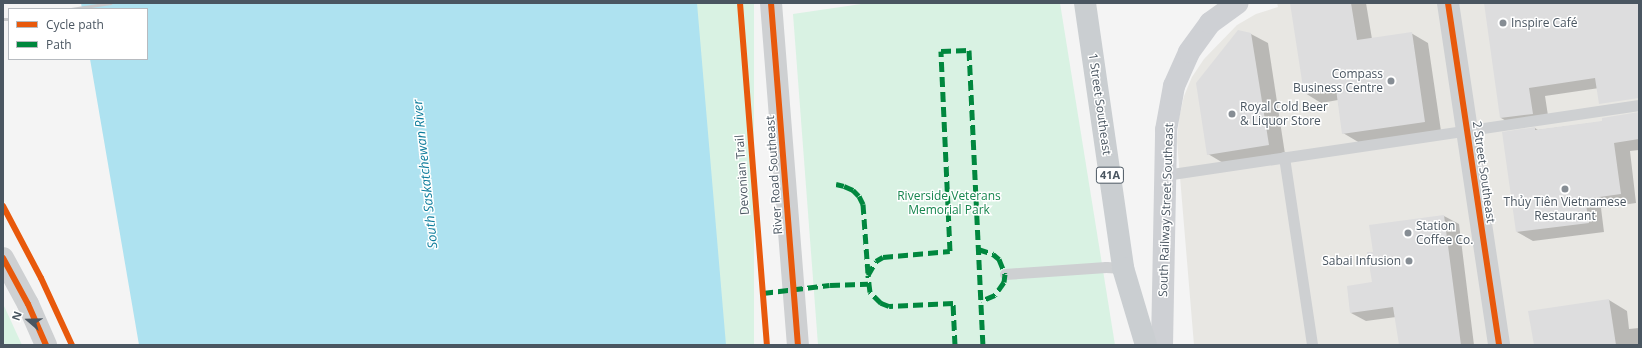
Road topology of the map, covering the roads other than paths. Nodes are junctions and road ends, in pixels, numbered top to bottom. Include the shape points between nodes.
1 (771, 3) edge
2 (1085, 3) edge
3 (1238, 3) edge
4 (1448, 3) edge
5 (1639, 105) edge
6 (1467, 131) junction
7 (1284, 157) junction
8 (1165, 175) junction
9 (3, 258) edge
10 (1123, 268) junction
11 (1005, 274) dead end
12 (46, 345) edge
13 (798, 345) edge
14 (1146, 345) edge
15 (1162, 345) edge
16 (1312, 345) edge
17 (1499, 345) edge

1 - 13 street, River Road Southeast
2 - 10 main road, 1 Street Southeast / 41A
3 - 8 main road, South Railway Street Southeast via 1210,23 1189,52 1174,86 1166,130
4 - 6 street, 2 Street Southeast
5 - 6 lane
6 - 7 lane
6 - 17 street, 2 Street Southeast
7 - 8 lane
7 - 16 lane
8 - 15 main road, South Railway Street Southeast
9 - 12 street via 28,304
10 - 11 lane
10 - 14 main road, 1 Street Southeast / 41A

